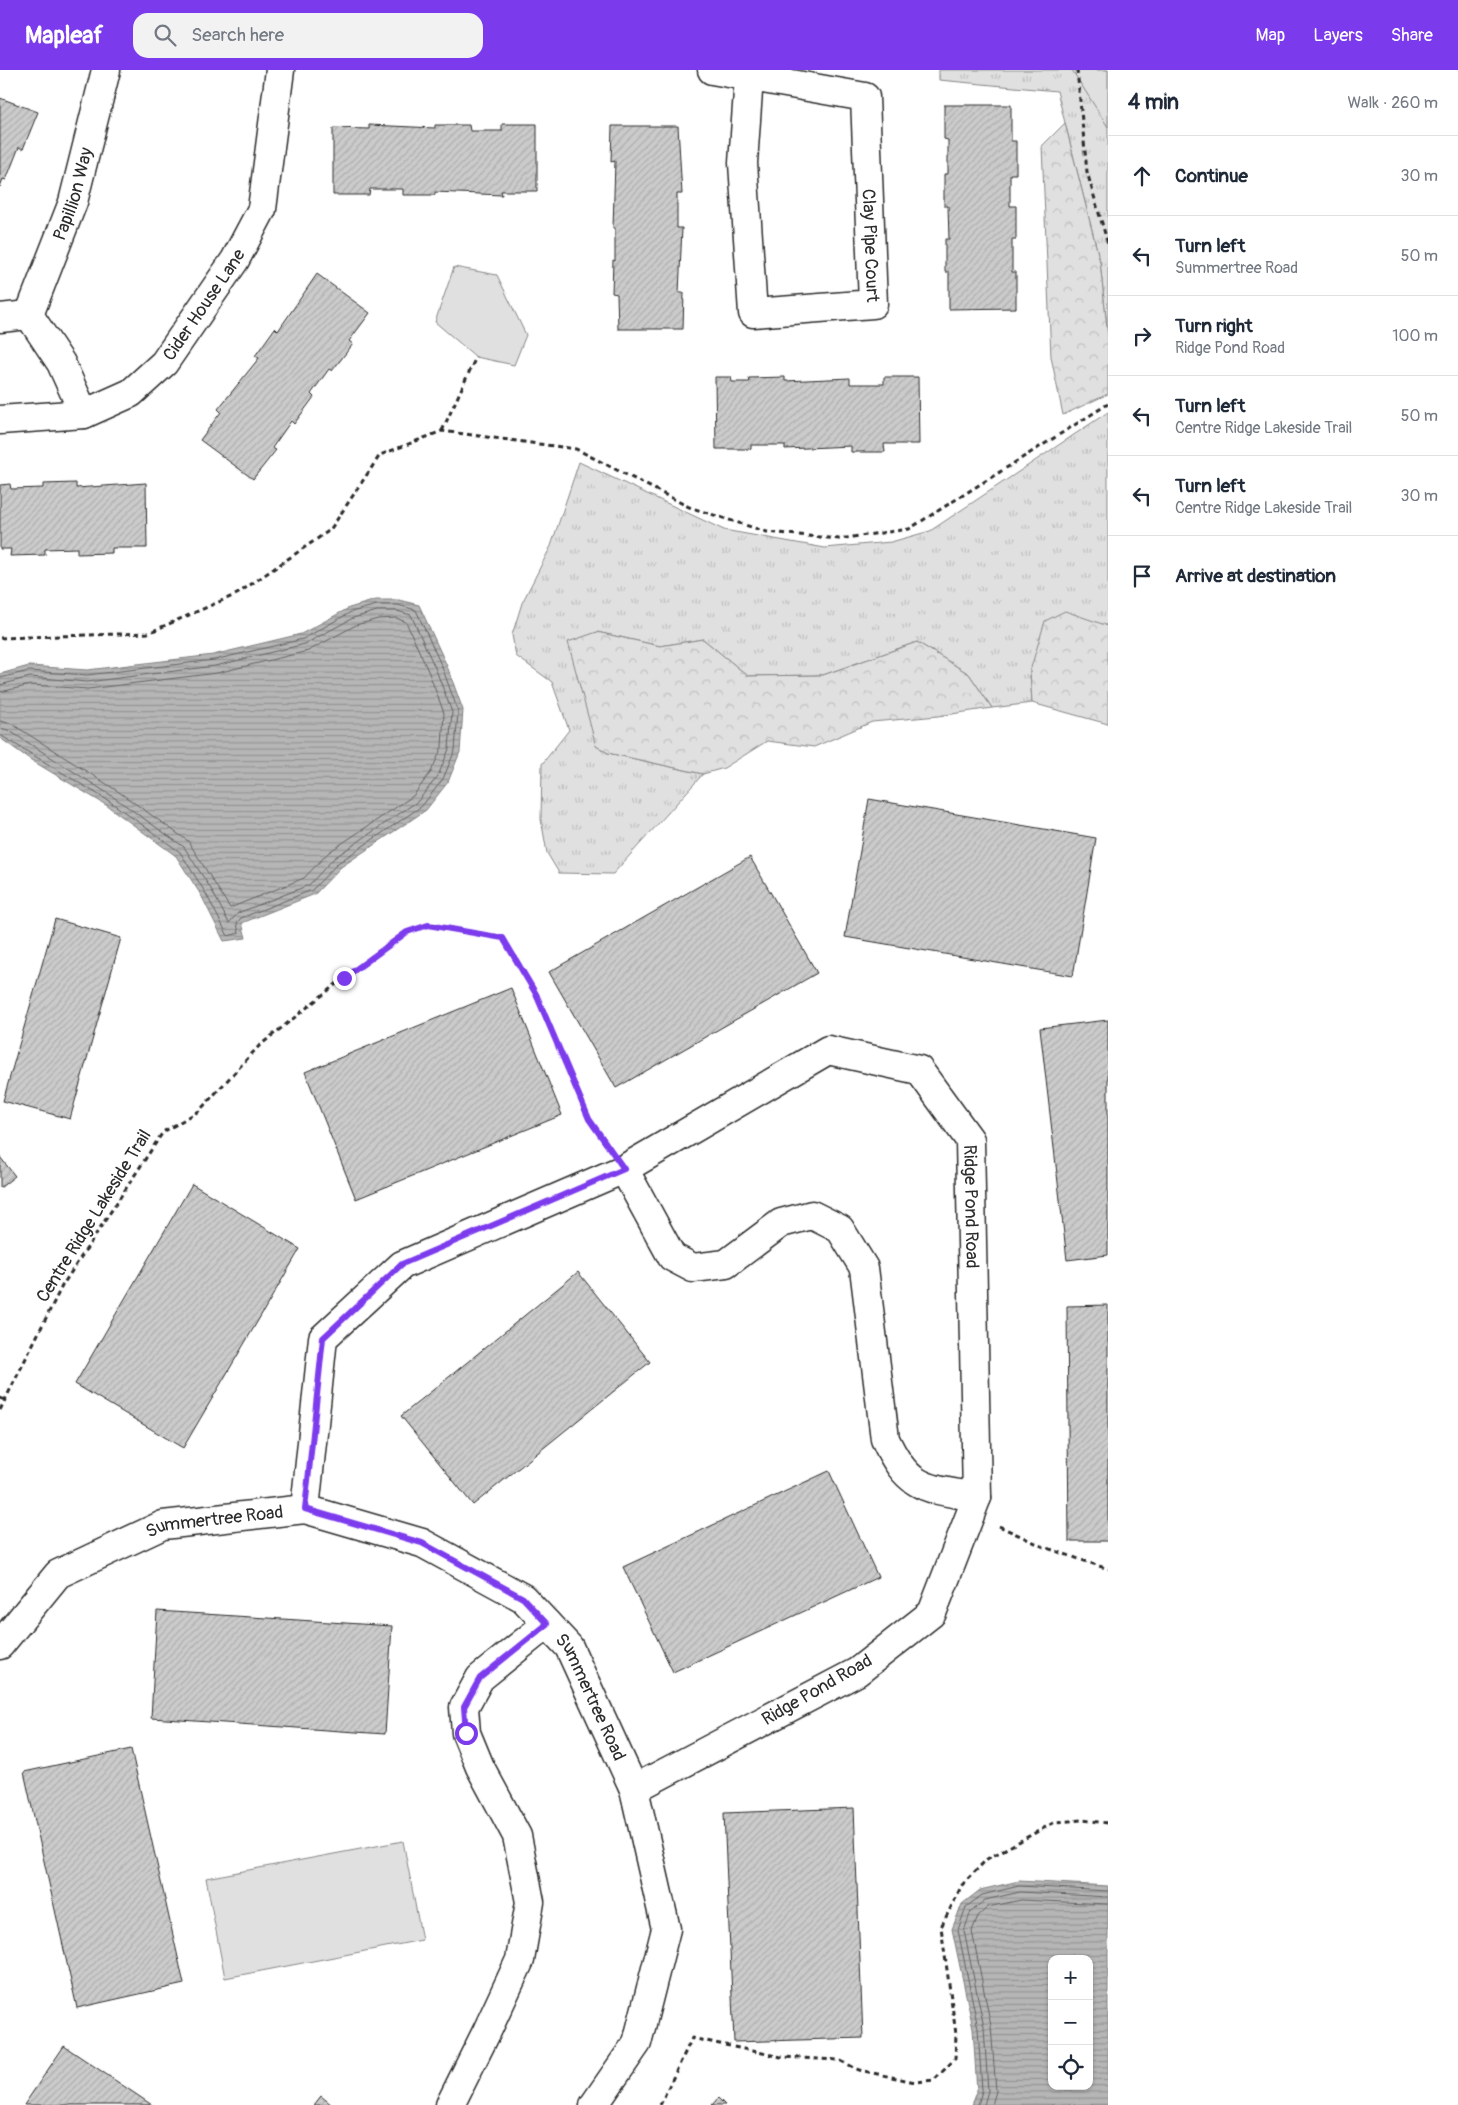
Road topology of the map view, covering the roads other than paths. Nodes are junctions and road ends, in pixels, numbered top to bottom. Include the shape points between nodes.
1 (106, 70) edge
2 (280, 70) edge
3 (712, 70) edge
4 (749, 77) junction
5 (29, 315) junction
6 (0, 318) edge
7 (84, 414) junction
8 (0, 420) edge
9 (624, 1169) junction
10 (974, 1505) junction
11 (305, 1509) junction
12 (547, 1624) junction
13 (0, 1645) edge
14 (634, 1789) junction
15 (450, 2105) edge
16 (594, 2105) edge

1 - 5 street, Papillion Way via 73,202
2 - 7 street, Cider House Lane via 262,209 236,260 164,363 131,393
3 - 4 street, Clay Pipe Court
4 - 4 street, Clay Pipe Court via 865,97 873,304 753,313 743,163
5 - 6 street
5 - 7 street via 61,363
7 - 8 street, Cider House Lane
9 - 10 street via 672,1257 693,1268 726,1264 781,1223 812,1215 840,1229 864,1268 885,1439 896,1463 921,1487
9 - 10 street, Ridge Pond Road via 828,1050 919,1070 970,1140
9 - 11 street, Ridge Pond Road via 402,1264 323,1338
10 - 14 street, Ridge Pond Road via 932,1613 857,1672
11 - 12 street, Summertree Road via 422,1543 523,1598
11 - 13 street, Summertree Road via 163,1525 58,1574
12 - 14 street, Summertree Road via 569,1648
12 - 15 street via 480,1678 464,1707 466,1733 480,1767 517,1836 530,1902 520,1960
14 - 16 street, Summertree Road via 666,1929 637,2043

